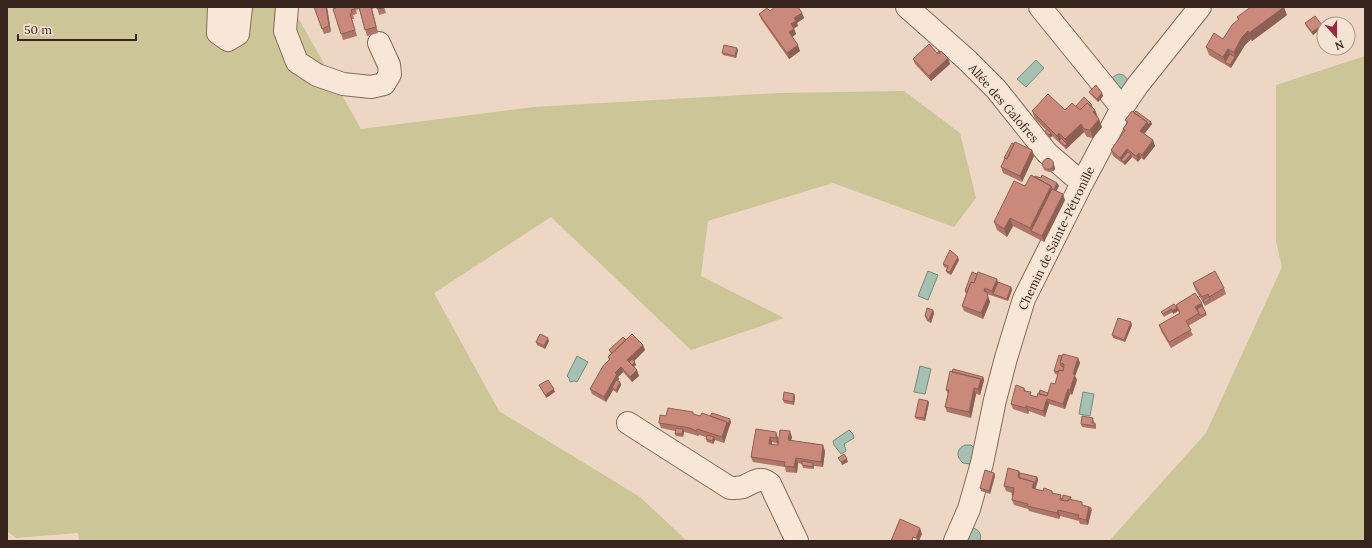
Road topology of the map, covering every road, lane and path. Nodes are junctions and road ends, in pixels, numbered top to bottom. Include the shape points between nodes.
1 (219, 7) edge
2 (241, 7) edge
3 (287, 7) edge
4 (907, 7) edge
5 (1040, 7) edge
6 (1200, 7) edge
7 (379, 43) dead end
8 (1122, 108) junction
9 (1082, 183) junction
10 (628, 423) dead end
11 (797, 541) edge
12 (955, 541) edge

1 - 2 street via 218,33 228,40 238,34
3 - 7 street via 285,31 297,62 317,75 343,84 371,87 384,84 390,74 389,65
4 - 9 street, Allée des Galofres via 996,89 1047,153
5 - 8 street
6 - 8 street, Chemin de Sainte-Pétronille
8 - 9 street, Chemin de Sainte-Pétronille
9 - 12 street, Chemin de Sainte-Pétronille via 1024,299 995,400 969,509
10 - 11 street via 730,488 740,488 753,481 766,480

